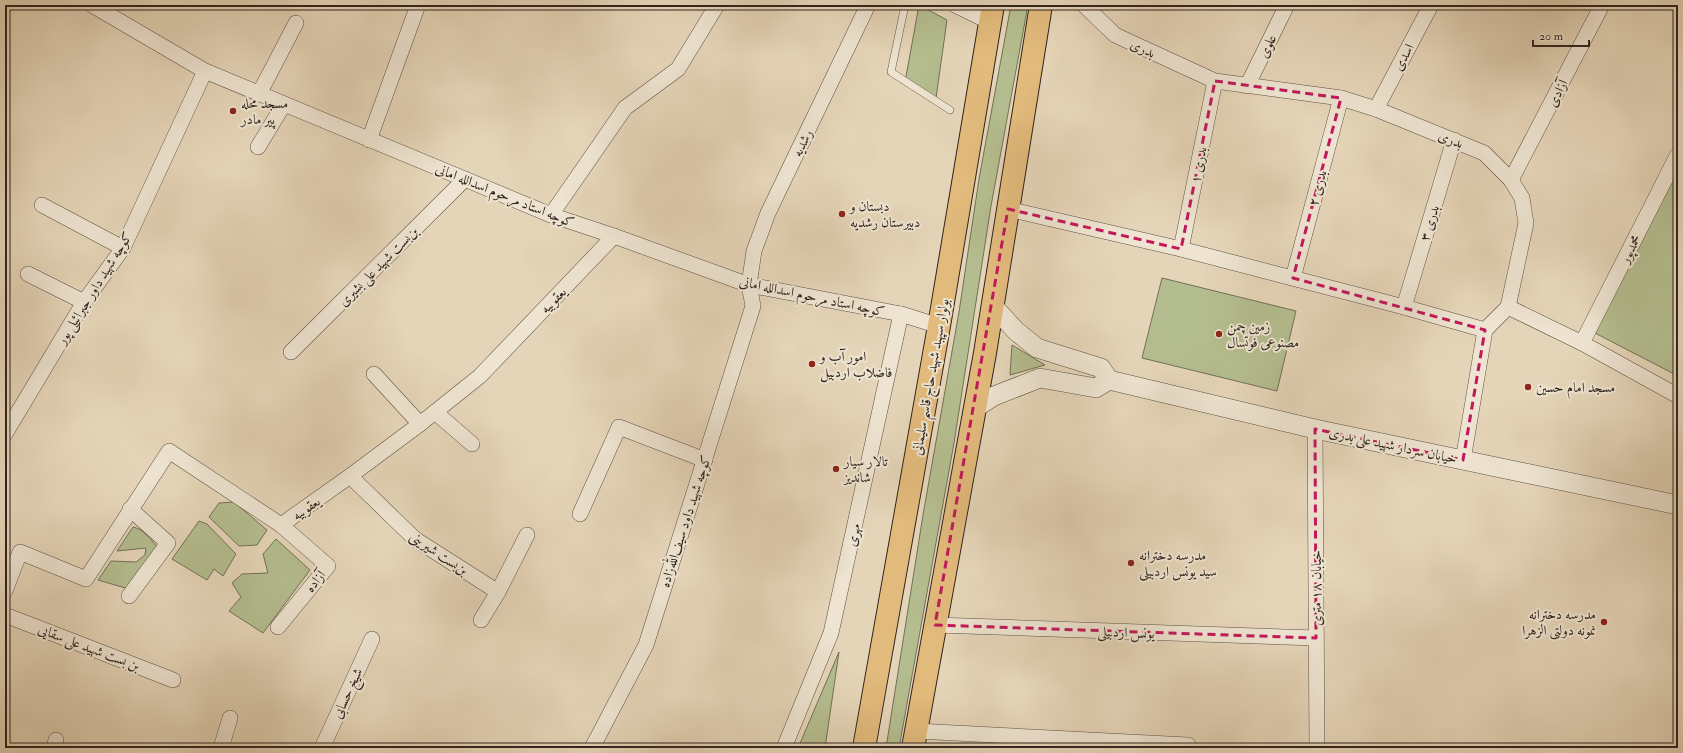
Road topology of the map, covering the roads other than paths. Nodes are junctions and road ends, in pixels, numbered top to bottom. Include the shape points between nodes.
1 (92, 5) edge
2 (418, 5) edge
3 (718, 5) edge
4 (868, 5) edge
5 (904, 5) edge
6 (955, 5) edge
7 (1041, 5) edge
8 (1084, 5) edge
9 (1287, 5) edge
10 (1431, 5) edge
11 (1602, 5) edge
12 (992, 13) edge
13 (296, 23) dead end
14 (205, 71) junction
15 (1215, 81) junction
16 (1247, 86) junction
17 (259, 94) junction
18 (1341, 98) junction
19 (284, 104) junction
20 (1376, 109) junction
21 (950, 110) dead end
22 (369, 140) junction
23 (1454, 140) junction
24 (258, 147) dead end
25 (1678, 154) edge
26 (465, 179) junction
27 (1511, 180) junction
28 (42, 205) dead end
29 (1008, 209) junction
30 (550, 215) junction
31 (612, 238) junction
32 (123, 248) junction
33 (1181, 249) junction
34 (28, 274) dead end
35 (1293, 278) junction
36 (749, 285) junction
37 (84, 302) junction
38 (993, 306) junction
39 (1404, 307) junction
40 (1508, 307) junction
41 (901, 314) junction
42 (939, 326) junction
43 (1485, 330) junction
44 (1582, 343) junction
45 (291, 352) dead end
46 (374, 374) dead end
47 (1109, 380) junction
48 (1678, 396) edge
49 (975, 408) junction
50 (435, 412) junction
51 (420, 424) junction
52 (1315, 429) junction
53 (5, 434) edge
54 (472, 444) dead end
55 (705, 460) junction
56 (1462, 460) junction
57 (350, 476) junction
58 (1678, 505) edge
59 (130, 510) junction
60 (580, 514) dead end
61 (281, 525) junction
62 (527, 535) dead end
63 (5, 591) edge
64 (498, 592) junction
65 (129, 596) dead end
66 (5, 615) edge
67 (481, 620) dead end
68 (935, 625) junction
69 (278, 627) dead end
70 (1316, 638) junction
71 (372, 639) dead end
72 (173, 680) dead end
73 (230, 718) dead end
74 (914, 739) edge
75 (221, 748) edge
76 (322, 748) edge
77 (592, 748) edge
78 (784, 748) edge
79 (864, 748) edge
80 (1188, 748) edge
81 (1317, 748) edge

1 - 14 street, کوچه استاد مرحوم اسدالله امانی
2 - 22 street
3 - 30 street via 678,69 625,108
4 - 36 street, رشدیه via 768,213 754,251
5 - 21 lane via 891,72
6 - 12 street
7 - 29 main road
8 - 15 street, بدری via 1115,35
9 - 16 street, علوی
10 - 20 street, اسدی
11 - 27 street, آزادی
12 - 42 main road, بولوار سپهبد شهید حاج قاسم سلیمانی
13 - 17 street
14 - 17 street, کوچه استاد مرحوم اسدالله امانی
14 - 32 street, کوچه شهید داور جبرائیلی پور
15 - 16 street, بدری
15 - 33 street, بدری ۱
16 - 18 street, بدری
17 - 19 street, کوچه استاد مرحوم اسدالله امانی
18 - 20 street, بدری
18 - 35 street, بدری ۲
19 - 22 street, کوچه استاد مرحوم اسدالله امانی
19 - 24 street
20 - 23 street, بدری
22 - 26 street, کوچه استاد مرحوم اسدالله امانی
23 - 27 street, بدری via 1484,153
23 - 39 street, بدری ۳
25 - 44 street, محمدپور
26 - 30 street, کوچه استاد مرحوم اسدالله امانی
26 - 45 street, بن‌بست شهید علی بشیری
27 - 40 street, بدری via 1522,198 1526,223
28 - 32 street
29 - 33 street
29 - 38 main road
30 - 31 street, کوچه استاد مرحوم اسدالله امانی
31 - 36 street, کوچه استاد مرحوم اسدالله امانی
31 - 50 street, یعقوبیه via 480,376
32 - 37 street, کوچه شهید داور جبرائیلی پور
33 - 35 street
34 - 37 street
35 - 39 street
36 - 41 street, کوچه استاد مرحوم اسدالله امانی
36 - 55 street, کوچه شهید داود سیف‌الله‌زاده via 753,306
37 - 53 street, کوچه شهید داور جبرائیلی پور
38 - 47 street via 1016,331 1037,348 1101,368
38 - 49 main road
39 - 43 street
40 - 43 street
40 - 44 street
41 - 42 street, کوچه استاد مرحوم اسدالله امانی
41 - 78 street, مهری via 831,633
42 - 79 main road, بولوار سپهبد شهید حاج قاسم سلیمانی
43 - 56 street
44 - 48 street
46 - 51 street
47 - 49 street via 1096,388 1040,378 994,396
47 - 52 street, خیابان سردار شهید علی بدری
49 - 68 main road
50 - 51 street, یعقوبیه
50 - 54 street
51 - 57 street, یعقوبیه
52 - 56 street, خیابان سردار شهید علی بدری
52 - 70 street, خیابان ۱۸ متری
55 - 60 street via 619,427
55 - 77 street, کوچه شهید داود سیف‌الله‌زاده via 646,645
56 - 58 street, خیابان سردار شهید علی بدری
57 - 61 street, یعقوبیه
57 - 64 street, بن‌بست شیرینی via 415,539
59 - 61 street, یعقوبیه via 169,451
59 - 63 street, یعقوبیه via 86,579 20,552
59 - 65 street via 168,543
61 - 69 street, آزاده via 328,566
62 - 64 street
64 - 67 street
66 - 72 street, بن بست شهید علی سقایی
68 - 70 street, یونس اردبیلی
68 - 74 main road
70 - 81 street, خیابان ۱۸ متری
71 - 76 street, شیخ حسابی
73 - 75 street
74 - 80 street via 1188,745

